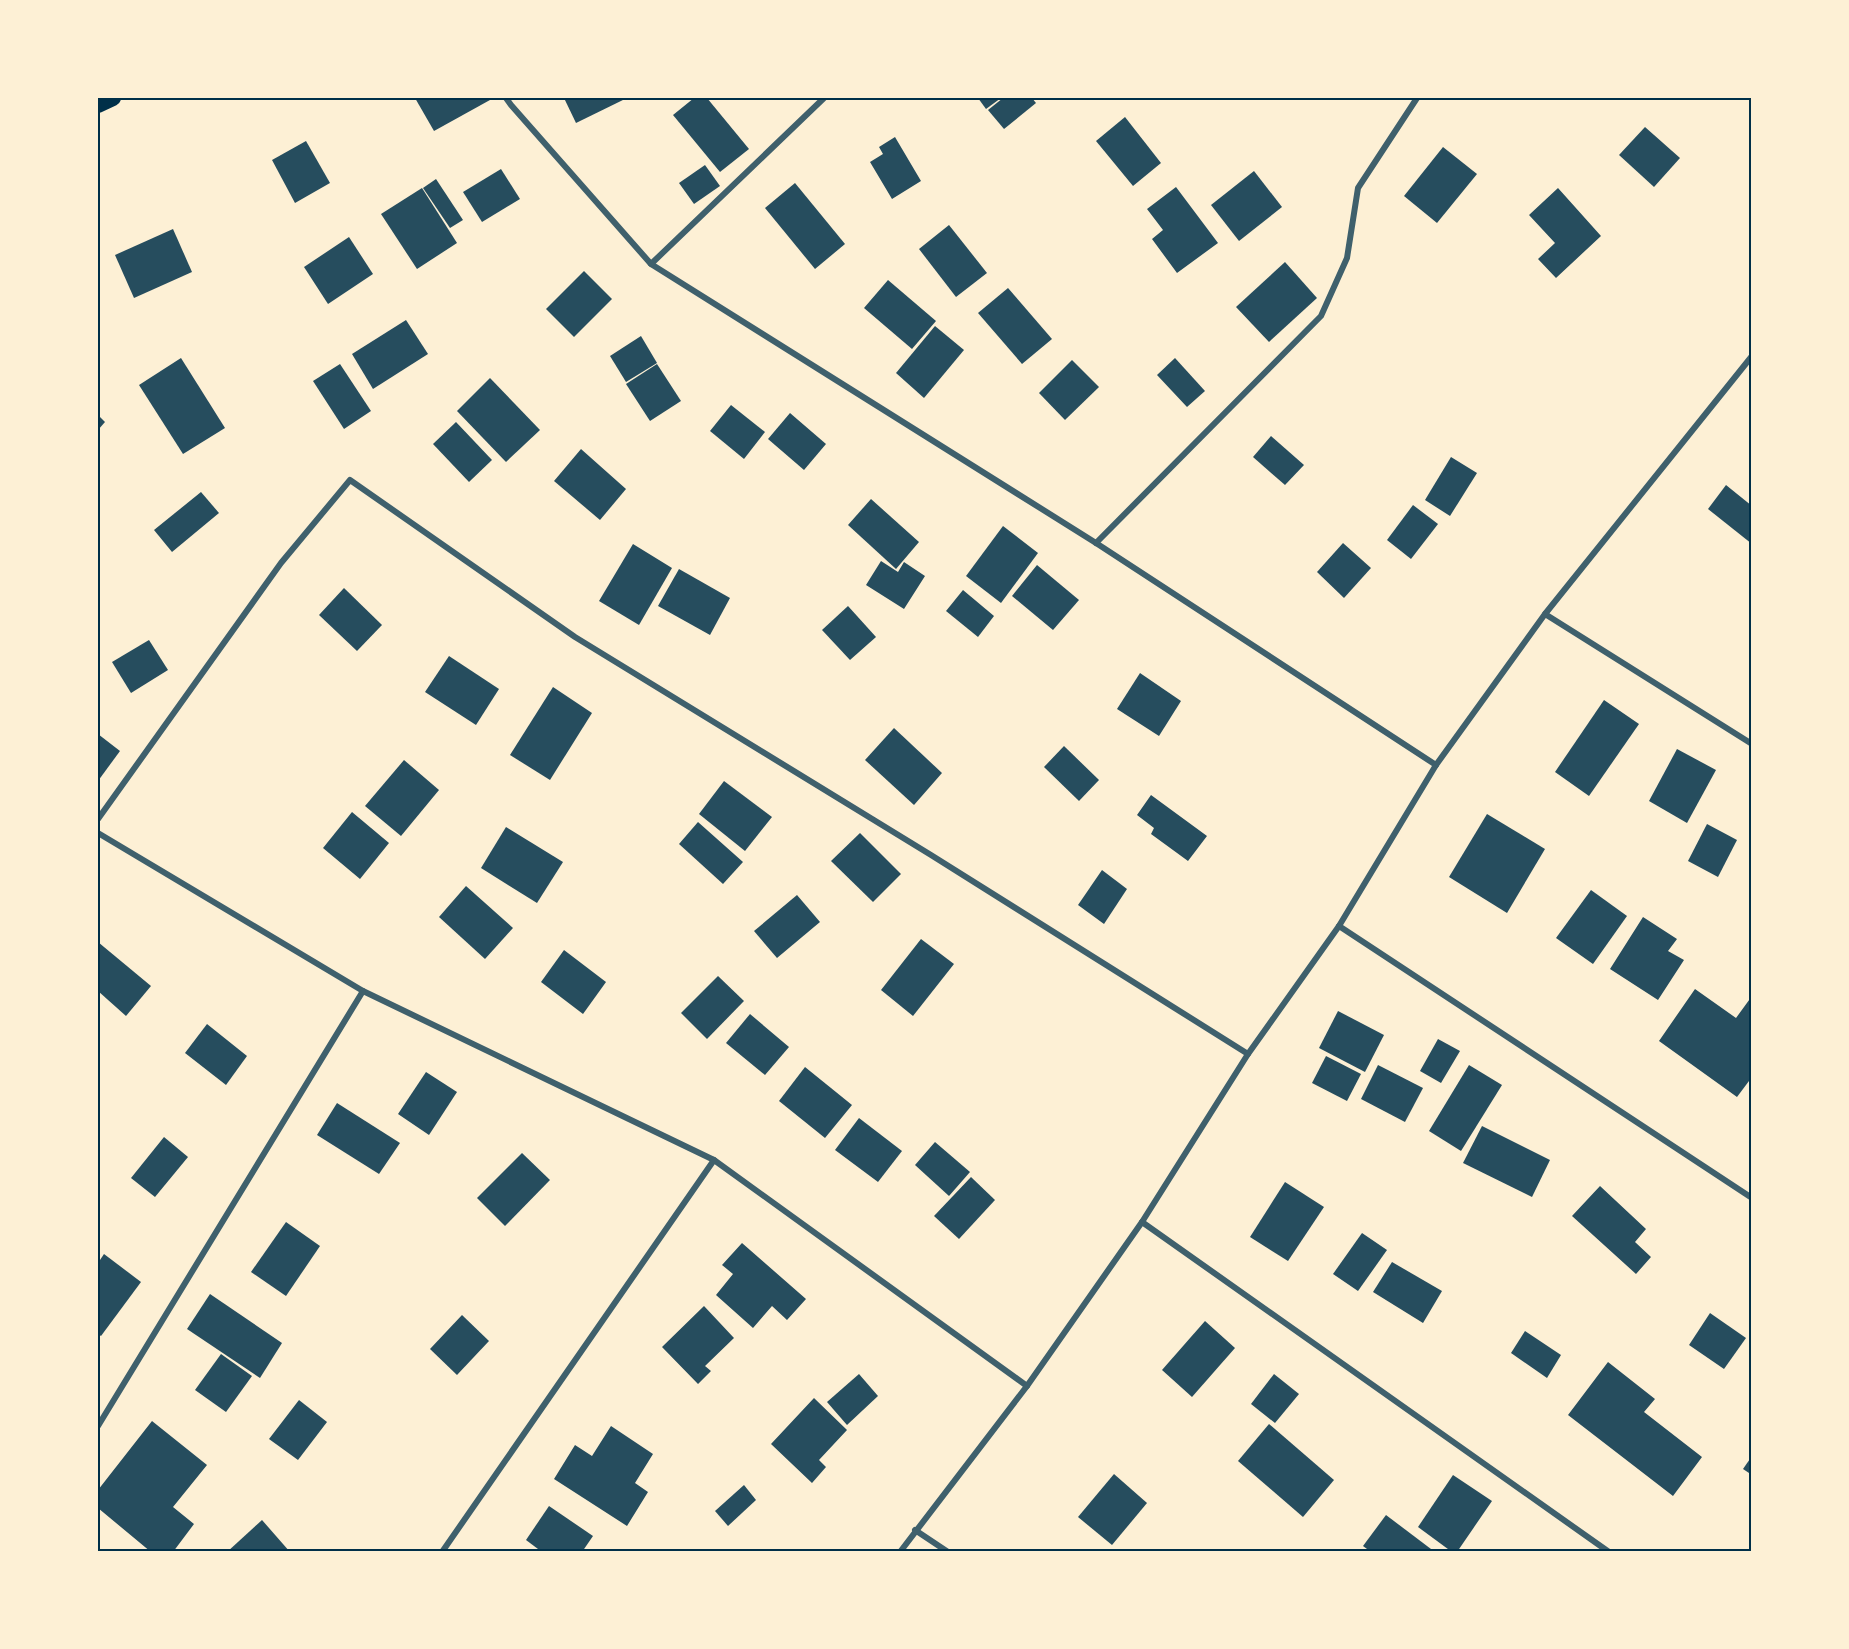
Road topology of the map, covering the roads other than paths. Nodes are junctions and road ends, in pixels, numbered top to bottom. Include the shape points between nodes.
1 (113, 98) edge
2 (506, 98) edge
3 (824, 98) edge
4 (1417, 98) edge
5 (98, 105) edge
6 (651, 264) junction
7 (1752, 356) edge
8 (1096, 543) junction
9 (1545, 614) junction
10 (1752, 744) edge
11 (1436, 765) junction
12 (98, 819) edge
13 (98, 833) edge
14 (1339, 926) junction
15 (363, 991) junction
16 (1248, 1054) junction
17 (714, 1160) junction
18 (1752, 1198) edge
19 (1142, 1222) junction
20 (1028, 1386) junction
21 (98, 1426) edge
22 (915, 1530) junction
23 (442, 1551) edge
24 (900, 1551) edge
25 (948, 1551) edge
26 (1609, 1551) edge

1 - 5 highway
2 - 6 street
3 - 6 street
4 - 8 street via 1358,188 1347,258 1321,316
6 - 8 street
7 - 9 street
8 - 11 street
9 - 10 street
9 - 11 street
11 - 14 street
12 - 16 street via 281,563 350,480 575,637
13 - 15 street
14 - 16 street
14 - 18 street
15 - 17 street
15 - 21 street
16 - 19 street
17 - 20 street
17 - 23 street
19 - 20 street
19 - 26 street
20 - 22 street
22 - 24 street
22 - 25 street

